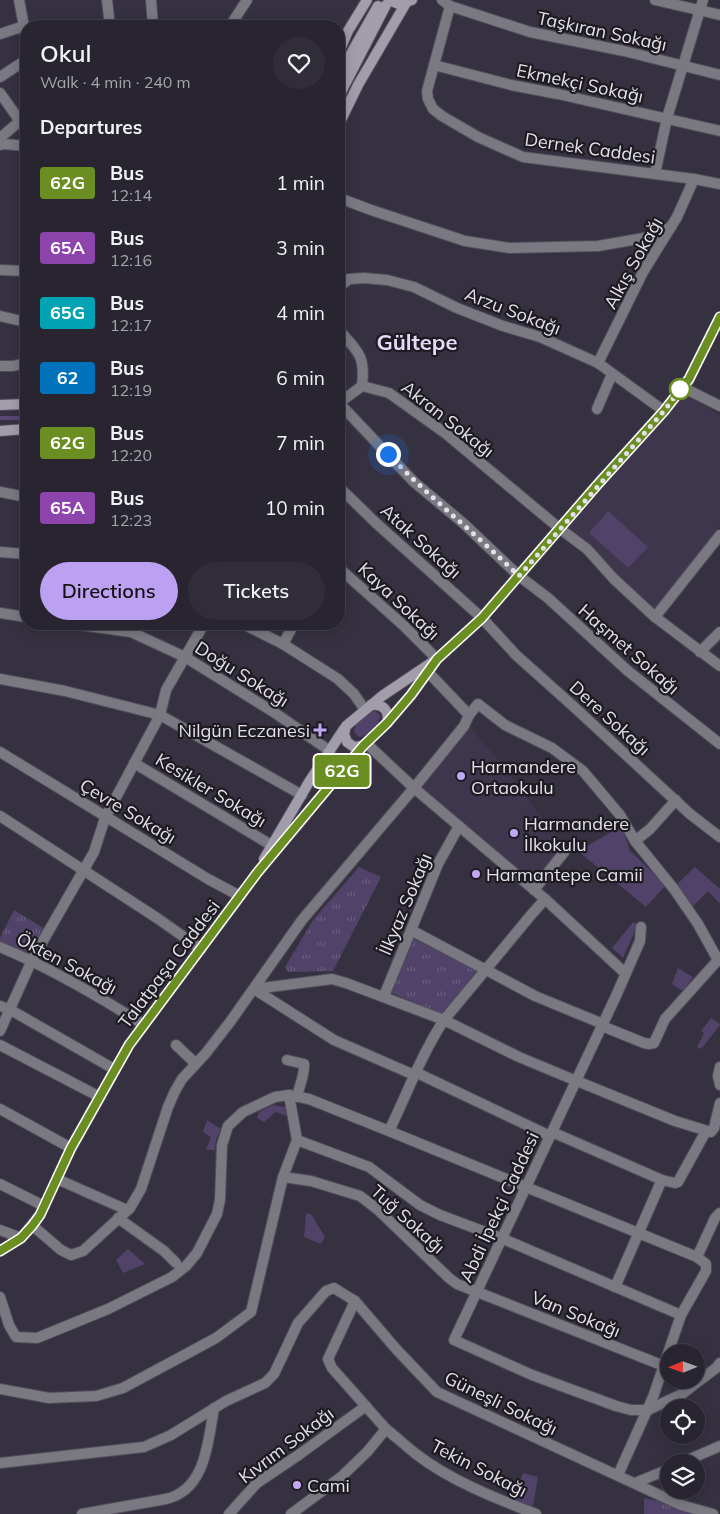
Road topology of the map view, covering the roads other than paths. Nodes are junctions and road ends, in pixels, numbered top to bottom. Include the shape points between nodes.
1 (20, 0) edge
2 (107, 0) edge
3 (151, 0) edge
4 (247, 0) edge
5 (367, 0) edge
6 (655, 0) edge
7 (703, 0) edge
8 (409, 2) edge
9 (385, 3) edge
10 (446, 3) edge
11 (699, 11) junction
12 (720, 15) edge
13 (23, 20) edge
14 (109, 20) edge
15 (153, 20) edge
16 (234, 20) edge
17 (20, 27) edge
18 (0, 34) edge
19 (345, 38) edge
20 (20, 64) edge
21 (434, 65) junction
22 (683, 65) junction
23 (345, 67) edge
24 (720, 75) edge
25 (0, 77) edge
26 (345, 84) edge
27 (0, 93) edge
28 (345, 112) edge
29 (667, 118) junction
30 (20, 121) joint
31 (720, 131) edge
32 (0, 138) edge
33 (0, 145) edge
34 (20, 145) edge
35 (655, 174) junction
36 (694, 178) junction
37 (720, 184) edge
38 (345, 200) edge
39 (671, 227) junction
40 (0, 270) edge
41 (20, 271) edge
42 (345, 282) edge
43 (0, 316) edge
44 (720, 317) edge
45 (20, 321) edge
46 (345, 337) edge
47 (716, 337) edge
48 (598, 363) junction
49 (20, 364) edge
50 (0, 366) edge
51 (612, 374) junction
52 (362, 386) junction
53 (682, 387) junction
54 (345, 399) edge
55 (20, 404) edge
56 (0, 406) edge
57 (720, 406) edge
58 (345, 409) edge
59 (597, 409) dead end
60 (664, 411) junction
61 (20, 429) edge
62 (0, 431) edge
63 (0, 492) edge
64 (345, 493) edge
65 (20, 496) edge
66 (559, 528) junction
67 (720, 535) edge
68 (0, 552) edge
69 (20, 554) edge
70 (345, 573) edge
71 (519, 576) junction
72 (0, 613) edge
73 (20, 616) edge
74 (654, 617) junction
75 (482, 618) junction
76 (116, 630) edge
77 (201, 630) edge
78 (255, 630) edge
79 (291, 630) edge
80 (720, 632) edge
81 (283, 644) junction
82 (700, 652) junction
83 (185, 657) junction
84 (437, 659) junction
85 (720, 666) edge
86 (428, 672) junction
87 (0, 679) edge
88 (368, 707) junction
89 (160, 714) junction
90 (469, 715) junction
91 (387, 723) junction
92 (346, 726) junction
93 (365, 744) junction
94 (720, 744) edge
95 (330, 751) junction
96 (0, 752) edge
97 (134, 763) junction
98 (414, 788) junction
99 (302, 795) junction
100 (676, 800) junction
101 (0, 816) edge
102 (106, 816) junction
103 (458, 826) junction
104 (720, 837) edge
105 (635, 841) junction
106 (271, 845) junction
107 (564, 851) dead end
108 (83, 871) junction
109 (257, 873) junction
110 (534, 890) junction
111 (240, 896) junction
112 (545, 900) junction
113 (641, 927) dead end
114 (411, 930) junction
115 (0, 947) edge
116 (201, 949) junction
117 (32, 960) junction
118 (485, 970) junction
119 (625, 973) junction
120 (254, 989) junction
121 (384, 996) junction
122 (5, 1007) edge
123 (444, 1020) junction
124 (602, 1025) junction
125 (144, 1026) junction
126 (0, 1031) edge
127 (0, 1045) edge
128 (176, 1045) dead end
129 (288, 1060) dead end
130 (195, 1063) junction
131 (720, 1067) edge
132 (114, 1069) junction
133 (415, 1073) junction
134 (576, 1080) junction
135 (720, 1085) edge
136 (293, 1096) junction
137 (100, 1097) junction
138 (720, 1103) edge
139 (0, 1109) edge
140 (389, 1131) junction
141 (706, 1131) junction
142 (551, 1134) junction
143 (297, 1140) junction
144 (71, 1148) junction
145 (283, 1177) junction
146 (57, 1179) junction
147 (662, 1180) junction
148 (0, 1184) edge
149 (526, 1188) junction
150 (44, 1206) junction
151 (127, 1210) junction
152 (720, 1213) edge
153 (118, 1218) junction
154 (32, 1226) junction
155 (0, 1230) edge
156 (639, 1233) junction
157 (21, 1238) junction
158 (501, 1238) junction
159 (0, 1250) edge
160 (697, 1257) junction
161 (176, 1263) dead end
162 (615, 1287) junction
163 (476, 1291) junction
164 (0, 1298) edge
165 (355, 1301) junction
166 (681, 1315) junction
167 (671, 1344) edge
168 (720, 1363) edge
169 (660, 1364) edge
170 (660, 1377) edge
171 (0, 1389) edge
172 (366, 1406) junction
173 (214, 1408) junction
174 (648, 1410) junction
175 (386, 1429) junction
176 (720, 1446) edge
177 (702, 1454) edge
178 (0, 1463) edge
179 (660, 1472) edge
180 (618, 1475) junction
181 (635, 1483) junction
182 (82, 1514) edge
183 (229, 1514) edge
184 (291, 1514) edge
185 (536, 1514) edge
186 (714, 1514) edge

1 - 13 street
2 - 14 street
3 - 15 street
4 - 16 street
5 - 19 main road
6 - 11 street
7 - 11 street
8 - 9 main road
8 - 28 main road
9 - 23 main road
9 - 26 main road
10 - 21 street, Dernek Caddesi
10 - 22 street, Taşkıran Sokağı via 530,32
11 - 12 street
11 - 22 street
17 - 18 street
20 - 25 street
21 - 29 street, Ekmekçi Sokağı
21 - 35 street, Dernek Caddesi via 427,91 432,109 478,137 522,157
22 - 24 street, Taşkıran Sokağı
22 - 29 street
27 - 30 street
29 - 31 street, Ekmekçi Sokağı
29 - 35 street
30 - 32 street
33 - 34 street
35 - 36 street, Dernek Caddesi
36 - 37 street, Dernek Caddesi
36 - 39 street, Alkış Sokağı
38 - 39 street via 465,241 510,248 598,246 650,237
39 - 48 street, Alkış Sokağı via 643,272
40 - 41 street
42 - 48 street, Arzu Sokağı via 364,278 414,286 457,308 540,337
43 - 45 street
44 - 47 main road
46 - 52 street via 363,362
47 - 53 main road
48 - 51 street, Arzu Sokağı
49 - 50 street
51 - 59 street
51 - 60 street, Arzu Sokağı
52 - 54 street
52 - 66 street, Akran Sokağı via 389,393 416,412
53 - 57 street
53 - 60 main road
55 - 56 main road
58 - 71 street, Haşmet Sokağı via 414,482
60 - 66 main road
61 - 62 main road
63 - 65 street
64 - 75 street, Atak Sokağı
66 - 71 main road
66 - 74 street, Akran Sokağı via 587,549
67 - 74 street
68 - 69 street
70 - 84 street, Kaya Sokağı
71 - 75 main road
71 - 94 street, Haşmet Sokağı via 628,671
72 - 73 street
74 - 82 street, Akran Sokağı
75 - 84 main road
75 - 100 street, Dere Sokağı via 516,655
76 - 83 street, Doğu Sokağı via 131,632
77 - 83 street
78 - 81 street
79 - 81 street
80 - 82 street
81 - 88 street via 338,679
82 - 85 street, Akran Sokağı
83 - 89 street via 166,690
83 - 95 street, Doğu Sokağı
84 - 86 main road
84 - 88 main road
86 - 90 street
86 - 91 main road
87 - 89 street
88 - 91 main road via 375,704 383,707 388,714
88 - 92 main road, Talatpaşa Caddesi
89 - 97 street
89 - 99 street
90 - 98 street via 464,726
90 - 105 street via 478,704 505,725 552,748 583,771 620,815
91 - 93 main road, Talatpaşa Caddesi
92 - 93 main road via 347,742 354,747
92 - 95 main road, Talatpaşa Caddesi
93 - 98 street
93 - 109 main road, Talatpaşa Caddesi
95 - 99 main road, Talatpaşa Caddesi
96 - 102 street, Çevre Sokağı
97 - 102 street
97 - 106 street, Kesikler Sokağı
98 - 103 street
98 - 120 street via 302,920
99 - 106 main road, Talatpaşa Caddesi
100 - 104 street, Dere Sokağı
100 - 105 street
101 - 108 street
102 - 108 street via 94,852
102 - 111 street, Çevre Sokağı
103 - 110 street
103 - 114 street, İlkyaz Sokağı via 438,864
105 - 124 street via 674,889 718,960 665,1019 654,1043 644,1043
106 - 109 main road, Talatpaşa Caddesi
107 - 110 street
108 - 116 street
108 - 117 street
109 - 111 main road, Talatpaşa Caddesi
110 - 112 street
111 - 116 main road, Talatpaşa Caddesi
112 - 118 street
112 - 119 street
113 - 119 street, Abdi İpekçi Caddesi via 640,941
114 - 118 street
114 - 121 street, İlkyaz Sokağı
115 - 117 street, Ökten Sokağı
116 - 125 main road, Talatpaşa Caddesi
117 - 122 street
117 - 125 street, Ökten Sokağı via 93,992
118 - 123 street
118 - 124 street
119 - 124 street, Abdi İpekçi Caddesi
120 - 121 street via 332,979
120 - 130 street
120 - 133 street via 334,1040
121 - 123 street
122 - 126 street
122 - 132 street
123 - 133 street
123 - 134 street via 519,1057
124 - 134 street, Abdi İpekçi Caddesi
125 - 132 main road, Talatpaşa Caddesi
127 - 137 street
128 - 130 street
129 - 136 street via 304,1064 304,1072
130 - 151 street via 175,1091 141,1190
131 - 135 street
132 - 137 main road, Talatpaşa Caddesi
133 - 140 street
133 - 142 street
134 - 141 street
134 - 142 street, Abdi İpekçi Caddesi
136 - 140 street via 309,1099
136 - 143 street
136 - 164 street via 276,1097 243,1112 228,1126 222,1145 217,1214 197,1253 172,1277 108,1309 38,1338 16,1337
137 - 144 main road, Talatpaşa Caddesi
138 - 141 street via 714,1128 711,1132
139 - 144 street
140 - 149 street
141 - 147 street via 678,1182
142 - 147 street
142 - 149 street, Abdi İpekçi Caddesi
143 - 145 street
143 - 158 street via 373,1170 420,1205
144 - 146 main road, Talatpaşa Caddesi
145 - 163 street, Tuğ Sokağı via 311,1181 360,1196 449,1278
145 - 171 street via 251,1312 216,1338 124,1388 96,1396 49,1398
146 - 150 main road, Talatpaşa Caddesi
146 - 151 street
147 - 156 street
148 - 150 street
149 - 156 street
149 - 158 street, Abdi İpekçi Caddesi
150 - 154 main road, Talatpaşa Caddesi
151 - 153 street
152 - 160 street via 714,1218
153 - 154 street via 83,1251 71,1255
153 - 161 street
154 - 157 main road, Talatpaşa Caddesi
155 - 157 street
156 - 160 street
156 - 162 street
157 - 159 main road, Talatpaşa Caddesi
158 - 162 street
158 - 163 street, Abdi İpekçi Caddesi
160 - 166 street via 706,1264 706,1271
162 - 166 street
163 - 169 street, Van Sokağı
163 - 174 street, Abdi İpekçi Caddesi via 454,1340 532,1375 616,1406
165 - 172 street, Tekin Sokağı via 328,1359 332,1368
165 - 173 street, Güneşli Sokağı via 334,1288 326,1291 298,1323 274,1374 265,1383
165 - 180 street, Güneşli Sokağı via 437,1392
166 - 167 street
168 - 174 street via 682,1394
170 - 174 street
172 - 175 street, Tekin Sokağı
172 - 183 street, Kıvrım Sokağı via 257,1483
173 - 178 street via 171,1435 144,1447
173 - 182 street via 202,1465 195,1478 176,1497
174 - 180 street
175 - 184 street via 341,1477
175 - 185 street, Tekin Sokağı via 441,1470 493,1497
176 - 177 street
179 - 181 street
180 - 181 street, Güneşli Sokağı
181 - 186 street, Güneşli Sokağı via 681,1505

